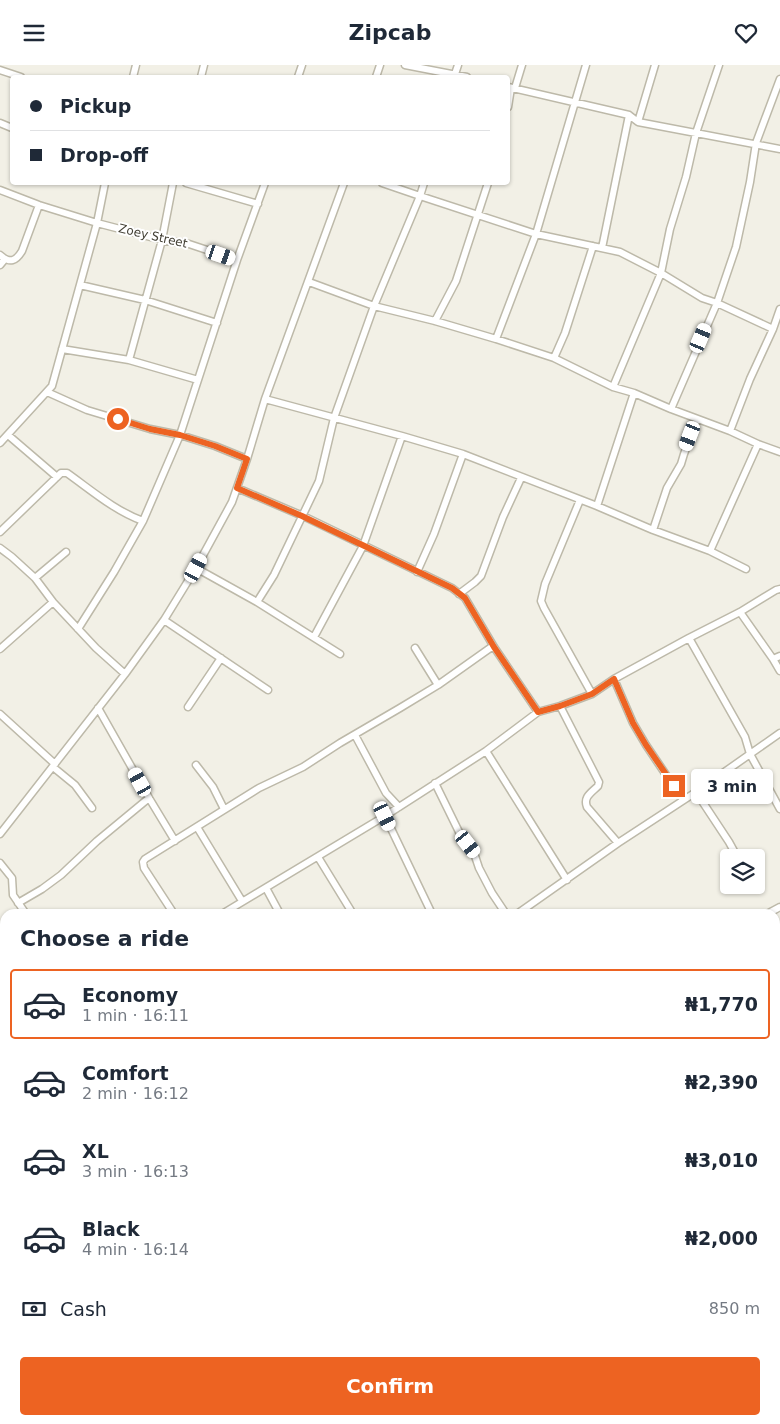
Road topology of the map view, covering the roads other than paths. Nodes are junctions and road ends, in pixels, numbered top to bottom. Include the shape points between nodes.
1 (405, 65) edge
2 (522, 65) edge
3 (586, 65) edge
4 (655, 65) edge
5 (719, 65) edge
6 (0, 70) edge
7 (15, 75) edge
8 (450, 75) edge
9 (780, 79) edge
10 (511, 87) edge
11 (575, 103) junction
12 (629, 115) junction
13 (638, 122) junction
14 (696, 133) junction
15 (756, 143) junction
16 (780, 149) edge
17 (105, 185) edge
18 (173, 185) edge
19 (193, 185) edge
20 (264, 185) edge
21 (343, 185) edge
22 (388, 185) edge
23 (423, 185) edge
24 (487, 185) edge
25 (0, 189) edge
26 (420, 196) junction
27 (258, 204) junction
28 (39, 205) junction
29 (476, 215) junction
30 (97, 223) junction
31 (536, 234) junction
32 (162, 240) junction
33 (593, 245) junction
34 (602, 248) junction
35 (2, 257) edge
36 (237, 261) junction
37 (0, 265) edge
38 (661, 273) junction
39 (309, 282) junction
40 (80, 285) junction
41 (145, 300) junction
42 (716, 303) junction
43 (374, 306) junction
44 (780, 309) edge
45 (435, 321) junction
46 (217, 323) junction
47 (773, 329) junction
48 (496, 339) junction
49 (62, 349) junction
50 (554, 358) junction
51 (129, 360) junction
52 (198, 380) junction
53 (613, 387) junction
54 (47, 393) junction
55 (634, 393) junction
56 (265, 399) junction
57 (671, 409) junction
58 (334, 418) junction
59 (697, 419) junction
60 (730, 431) junction
61 (8, 435) junction
62 (180, 435) junction
63 (402, 436) junction
64 (0, 443) edge
65 (758, 444) junction
66 (780, 452) edge
67 (463, 454) junction
68 (247, 459) junction
69 (57, 477) junction
70 (521, 478) junction
71 (237, 488) junction
72 (580, 500) junction
73 (597, 506) junction
74 (302, 516) junction
75 (143, 521) junction
76 (653, 530) junction
77 (0, 532) edge
78 (364, 546) junction
79 (0, 548) edge
80 (710, 551) junction
81 (66, 552) dead end
82 (196, 568) junction
83 (746, 569) dead end
84 (416, 572) junction
85 (35, 578) junction
86 (780, 589) edge
87 (459, 594) junction
88 (257, 602) junction
89 (53, 603) junction
90 (740, 612) junction
91 (164, 620) junction
92 (78, 629) junction
93 (314, 637) junction
94 (689, 638) junction
95 (493, 646) junction
96 (0, 648) edge
97 (415, 648) dead end
98 (340, 654) dead end
99 (780, 655) edge
100 (222, 658) junction
101 (773, 659) junction
102 (780, 671) edge
103 (125, 674) junction
104 (614, 679) junction
105 (438, 685) junction
106 (268, 690) dead end
107 (592, 694) junction
108 (560, 706) junction
109 (188, 707) dead end
110 (98, 708) junction
111 (538, 712) junction
112 (1, 716) edge
113 (780, 733) edge
114 (355, 735) junction
115 (486, 751) junction
116 (750, 755) junction
117 (196, 765) dead end
118 (54, 766) junction
119 (435, 783) junction
120 (696, 792) junction
121 (149, 798) junction
122 (683, 800) junction
123 (399, 807) junction
124 (92, 808) dead end
125 (224, 809) junction
126 (780, 809) edge
127 (385, 816) junction
128 (197, 827) junction
129 (0, 834) edge
130 (175, 841) junction
131 (618, 843) junction
132 (733, 849) edge
133 (318, 857) junction
134 (0, 864) edge
135 (568, 880) junction
136 (266, 888) junction
137 (242, 901) junction
138 (18, 903) junction
139 (22, 909) edge
140 (171, 909) edge
141 (230, 909) edge
142 (277, 909) edge
143 (350, 909) edge
144 (430, 909) edge
145 (503, 909) edge
146 (525, 909) edge

1 - 8 street
2 - 10 street
3 - 11 street
4 - 13 street
5 - 14 street
6 - 7 street
9 - 15 street
10 - 11 street
11 - 12 street
11 - 31 street
12 - 13 street
12 - 34 street
13 - 14 street
14 - 15 street
14 - 38 street
15 - 16 street
15 - 42 street via 736,247
17 - 30 street
18 - 32 street
19 - 27 street
20 - 27 street
21 - 39 street
22 - 26 street
23 - 26 street
24 - 29 street
25 - 28 street, Zoey Street
26 - 29 street
26 - 43 street
27 - 36 street
28 - 30 street, Zoey Street
28 - 35 street via 18,258 12,261
29 - 31 street
29 - 45 street via 456,281
30 - 32 street, Zoey Street
30 - 40 street
31 - 33 street
31 - 48 street
32 - 36 street, Zoey Street via 189,244
32 - 41 street
33 - 34 street
33 - 50 street
34 - 38 street via 620,252
35 - 37 street
36 - 46 street
38 - 42 street
38 - 53 street
39 - 43 street
39 - 56 street
40 - 41 street
40 - 49 street
41 - 46 street
41 - 51 street
42 - 47 street
42 - 57 street
43 - 45 street
43 - 58 street
44 - 47 street
45 - 48 street
46 - 52 street
47 - 60 street
48 - 50 street
49 - 51 street
49 - 54 street
50 - 53 street
51 - 52 street
52 - 62 street
53 - 55 street
54 - 61 street
54 - 62 street via 87,410
55 - 57 street
55 - 73 street
56 - 58 street
56 - 68 street
57 - 59 street
58 - 63 street
58 - 74 street via 319,481
59 - 60 street
59 - 76 street
60 - 65 street
61 - 64 street
61 - 69 street
62 - 68 street
62 - 75 street
63 - 67 street
63 - 78 street
65 - 66 street
65 - 80 street
67 - 70 street
67 - 84 street via 434,534
68 - 71 street
69 - 75 street via 67,473 116,507
69 - 77 street
70 - 72 street
70 - 87 street via 481,576
71 - 74 street
71 - 82 street
72 - 73 street
72 - 107 street via 545,584 542,601
73 - 76 street
74 - 78 street
74 - 88 street via 274,575
75 - 92 street
76 - 80 street
78 - 84 street
78 - 93 street
79 - 85 street
80 - 83 street
81 - 85 street
82 - 88 street
82 - 91 street
84 - 87 street
85 - 89 street
86 - 90 street
87 - 95 street via 465,598
88 - 93 street
89 - 92 street
89 - 96 street
90 - 94 street
90 - 101 street
91 - 100 street
91 - 103 street
92 - 103 street
93 - 98 street
94 - 104 street
94 - 116 street via 745,737
95 - 105 street
95 - 111 street
97 - 105 street
99 - 101 street
100 - 106 street
100 - 109 street
101 - 102 street
103 - 110 street
104 - 107 street
104 - 122 street via 633,723
105 - 114 street
107 - 108 street
108 - 111 street
108 - 131 street via 599,782 586,797 587,807
110 - 118 street
110 - 121 street
111 - 115 street
112 - 118 street
113 - 116 street
114 - 123 street via 386,793
114 - 125 street
115 - 119 street
115 - 135 street
116 - 120 street
116 - 126 street
117 - 125 street via 213,787
118 - 124 street via 75,785
118 - 129 street
119 - 123 street
119 - 145 street
120 - 122 street
120 - 132 street
121 - 130 street
121 - 138 street via 96,841 62,875
122 - 131 street
123 - 127 street
125 - 128 street
127 - 133 street
127 - 144 street
128 - 130 street
128 - 137 street
130 - 140 street via 143,862
131 - 135 street
133 - 136 street
133 - 143 street
134 - 138 street via 12,878 13,895
135 - 146 street
136 - 137 street
136 - 142 street
137 - 141 street
138 - 139 street

